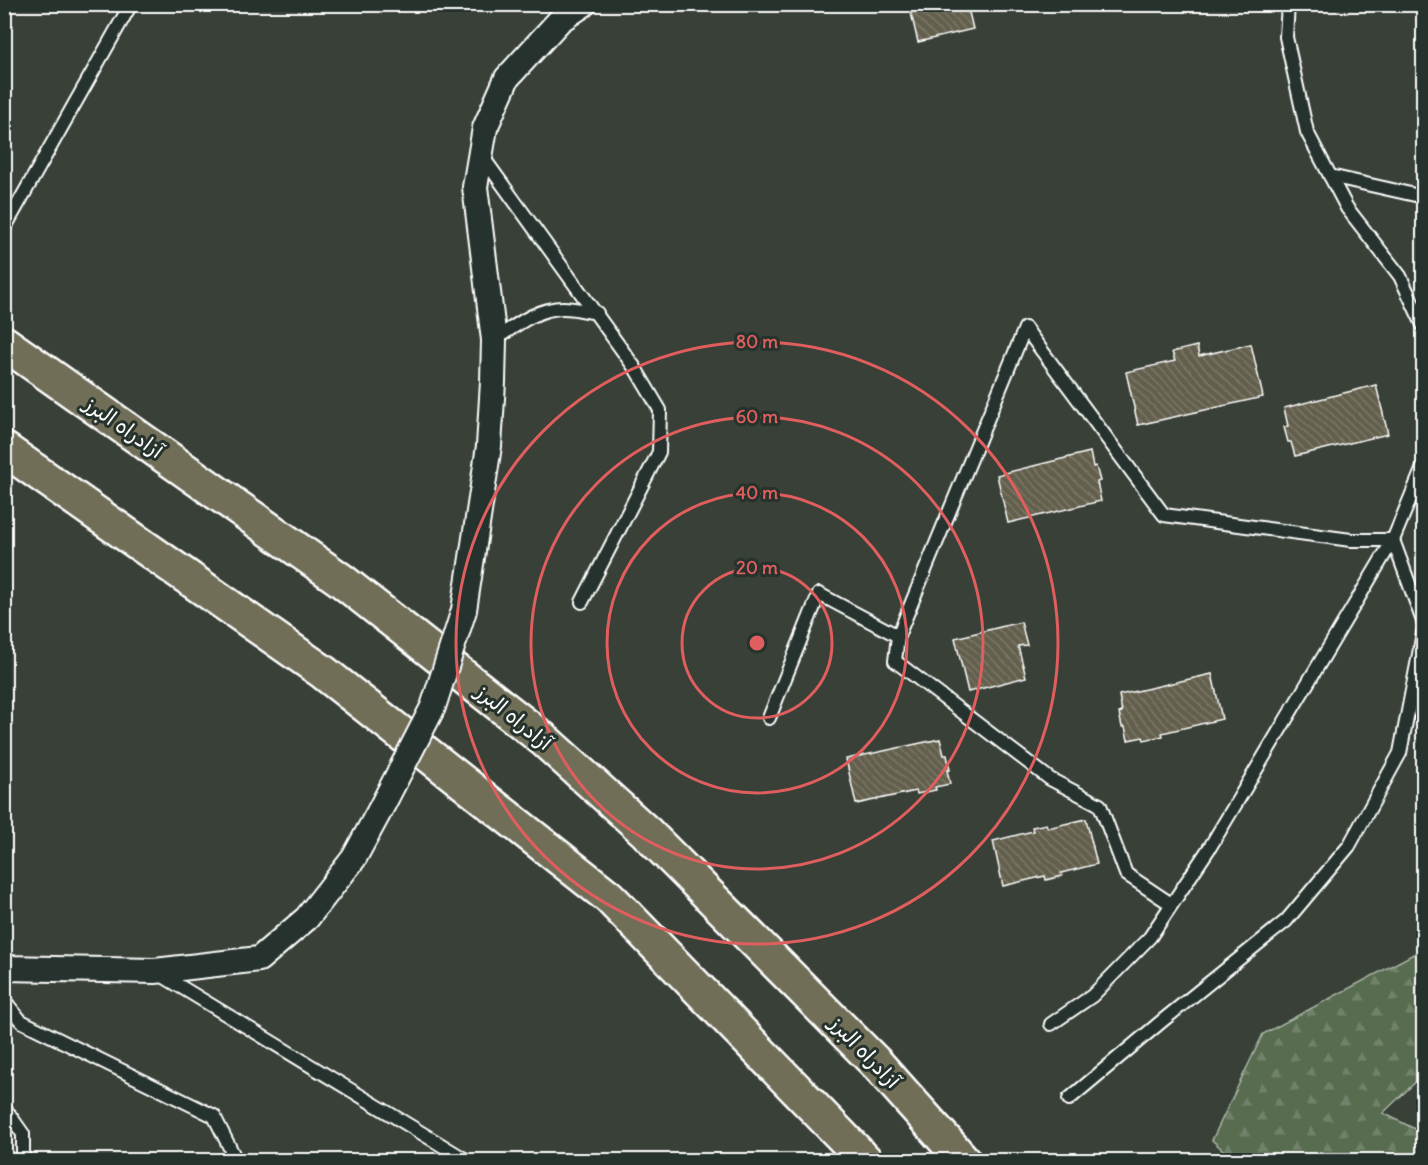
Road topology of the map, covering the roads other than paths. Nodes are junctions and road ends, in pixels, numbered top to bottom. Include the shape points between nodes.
1 (131, 4) edge
2 (584, 4) edge
3 (1288, 4) edge
4 (480, 153) junction
5 (1330, 176) junction
6 (1424, 197) edge
7 (4, 229) edge
8 (597, 313) junction
9 (1424, 327) edge
10 (494, 340) junction
11 (4, 343) edge
12 (4, 449) edge
13 (1424, 465) edge
14 (1393, 540) junction
15 (582, 602) dead end
16 (1424, 626) edge
17 (898, 636) junction
18 (769, 718) dead end
19 (1172, 904) junction
20 (4, 968) edge
21 (155, 971) junction
22 (4, 1000) edge
23 (1052, 1024) dead end
24 (1069, 1100) dead end
25 (4, 1107) edge
26 (23, 1161) edge
27 (236, 1161) edge
28 (466, 1161) edge
29 (865, 1161) edge
30 (963, 1161) edge

1 - 7 lane
2 - 4 street via 560,20 507,78 485,128
3 - 5 lane via 1286,37 1307,132
4 - 8 lane
4 - 10 street via 475,187
5 - 6 lane
5 - 9 lane via 1347,208 1400,276
8 - 10 lane via 564,308 542,312
8 - 15 lane via 660,410 659,452
10 - 21 street, bridge via 489,446 464,610 433,707 380,810 354,858 308,918 260,959
11 - 30 highway, آزادراه البرز via 341,580 543,739 646,832 862,1048
12 - 29 highway via 323,672 609,897
13 - 14 lane
14 - 16 lane
14 - 17 lane via 1351,540 1164,514 1025,328
14 - 19 lane
16 - 24 lane via 1400,753 1349,846 1286,921
17 - 18 lane via 819,594
17 - 19 lane via 895,661 1050,779 1100,805 1126,874
19 - 23 lane via 1150,937 1092,996
20 - 21 street
21 - 28 lane
22 - 27 lane via 21,1021 214,1116
25 - 26 lane via 23,1134

